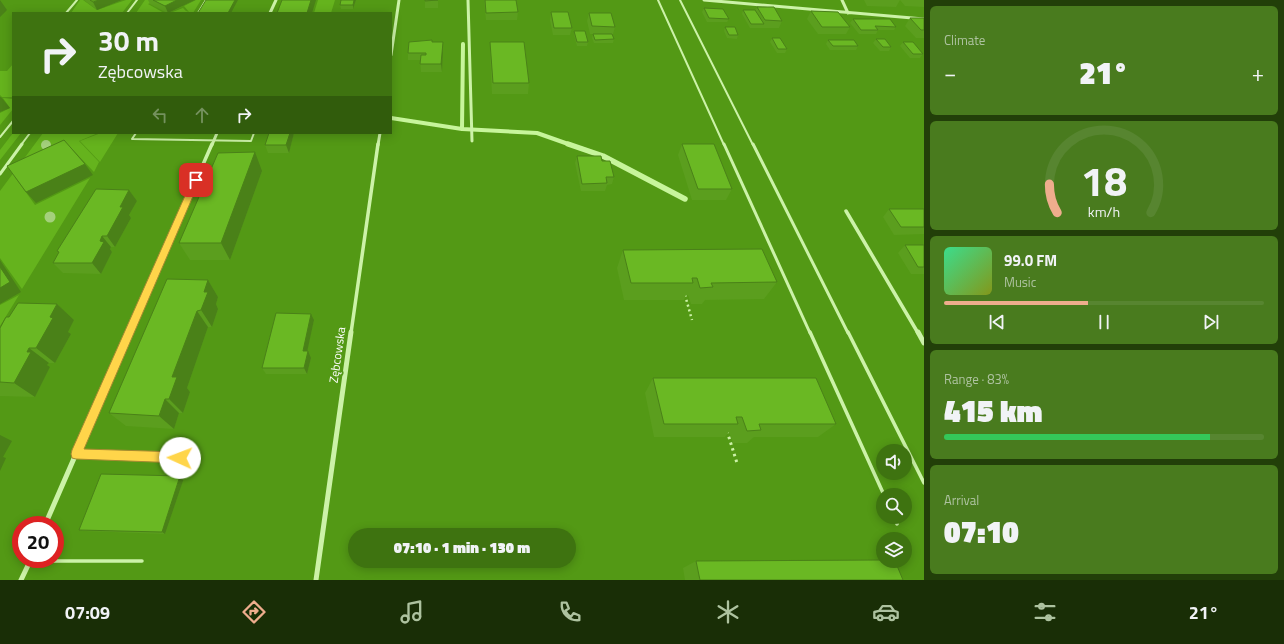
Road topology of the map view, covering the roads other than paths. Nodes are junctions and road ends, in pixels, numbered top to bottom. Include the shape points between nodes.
1 (77, 0) edge
2 (137, 0) edge
3 (206, 0) edge
4 (276, 0) edge
5 (399, 0) edge
6 (468, 0) edge
7 (658, 0) edge
8 (680, 0) edge
9 (704, 0) edge
10 (842, 0) edge
11 (721, 1) edge
12 (67, 12) edge
13 (128, 12) edge
14 (199, 12) edge
15 (270, 12) edge
16 (848, 13) junction
17 (924, 19) edge
18 (392, 48) edge
19 (12, 122) edge
20 (29, 134) edge
21 (135, 134) edge
22 (217, 134) edge
23 (254, 134) edge
24 (380, 134) edge
25 (0, 137) edge
26 (214, 141) junction
27 (472, 141) dead end
28 (0, 174) edge
29 (846, 211) dead end
30 (924, 343) edge
31 (76, 454) junction
32 (180, 458) dead end
33 (924, 483) edge
34 (881, 488) edge
35 (49, 516) edge
36 (64, 561) edge
37 (142, 562) dead end
38 (26, 568) edge
39 (21, 580) edge
40 (316, 580) edge

1 - 12 lane
2 - 13 lane
3 - 14 lane
4 - 15 street
5 - 18 street
6 - 27 street
7 - 34 lane
8 - 33 lane
9 - 11 street
10 - 16 street
11 - 16 street
16 - 17 street
19 - 25 lane
20 - 28 lane
21 - 26 lane via 132,139
22 - 26 street
23 - 26 lane via 251,141
24 - 40 street, Zębcowska
26 - 31 street
29 - 30 street
31 - 32 lane
31 - 35 street
36 - 37 lane
38 - 39 street

